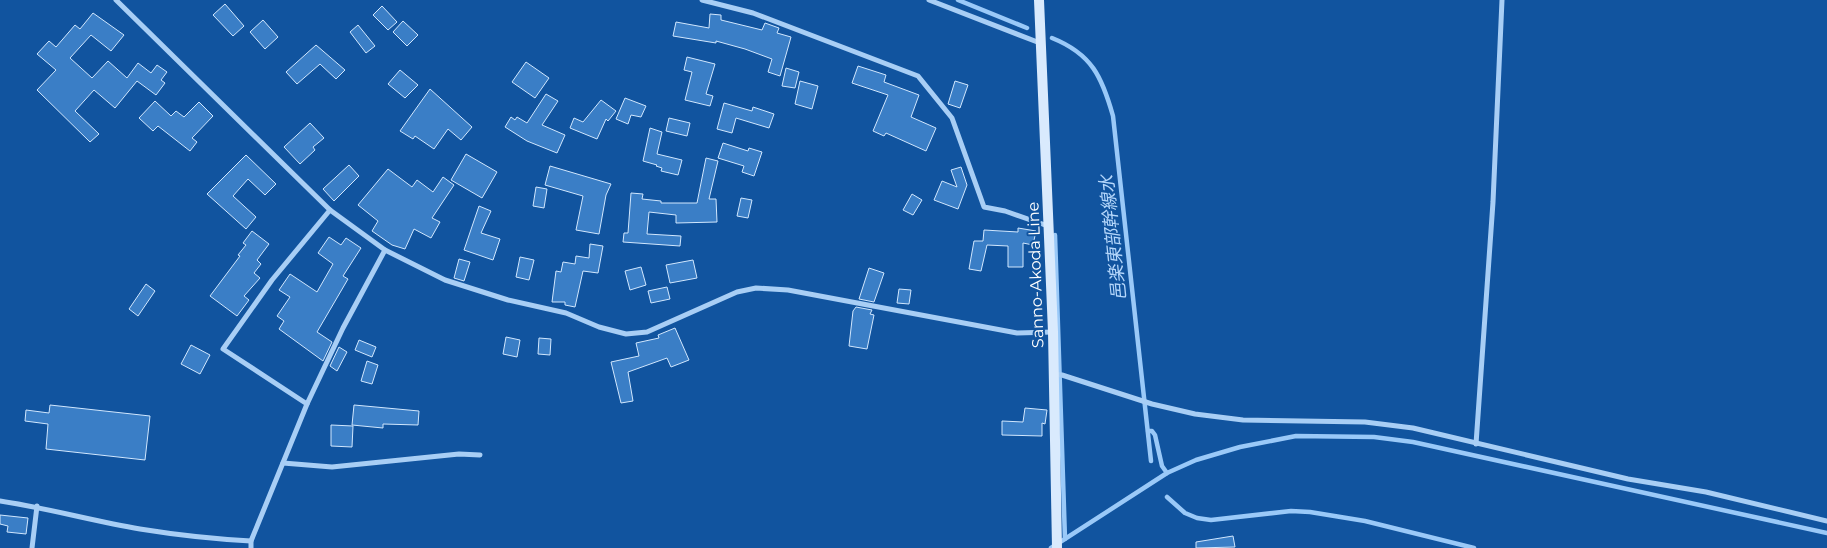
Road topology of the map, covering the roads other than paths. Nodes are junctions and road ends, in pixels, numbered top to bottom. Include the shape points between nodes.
1 (116, 0) edge
2 (702, 0) edge
3 (929, 0) edge
4 (1039, 0) edge
5 (1502, 0) edge
6 (1040, 43) junction
7 (330, 210) junction
8 (1048, 226) junction
9 (385, 250) junction
10 (1053, 332) junction
11 (1054, 374) junction
12 (307, 404) junction
13 (1476, 444) junction
14 (480, 455) dead end
15 (283, 463) junction
16 (0, 501) edge
17 (37, 506) junction
18 (1827, 521) edge
19 (251, 541) junction
20 (32, 548) edge
21 (251, 548) edge
22 (1057, 548) edge

1 - 7 street
2 - 8 street via 753,12 918,76 952,118 984,207
3 - 6 street
4 - 6 main road, Sanno-Akoda Line
5 - 13 street via 1493,202
6 - 8 main road, Sanno-Akoda Line
7 - 9 street
7 - 12 street via 272,280 223,349
8 - 10 main road, Sanno-Akoda Line
9 - 10 street via 445,280 508,300 566,313 626,334 648,332 737,292 756,288 788,290 1018,333
9 - 12 street
10 - 11 main road, Sanno-Akoda Line
11 - 13 street via 1195,414 1243,420 1365,422 1413,428
11 - 22 main road, Sanno-Akoda Line
12 - 15 street
13 - 18 street
14 - 15 street via 459,454 332,467
15 - 19 street
16 - 17 street
17 - 19 street via 139,529
17 - 20 street
19 - 21 street

